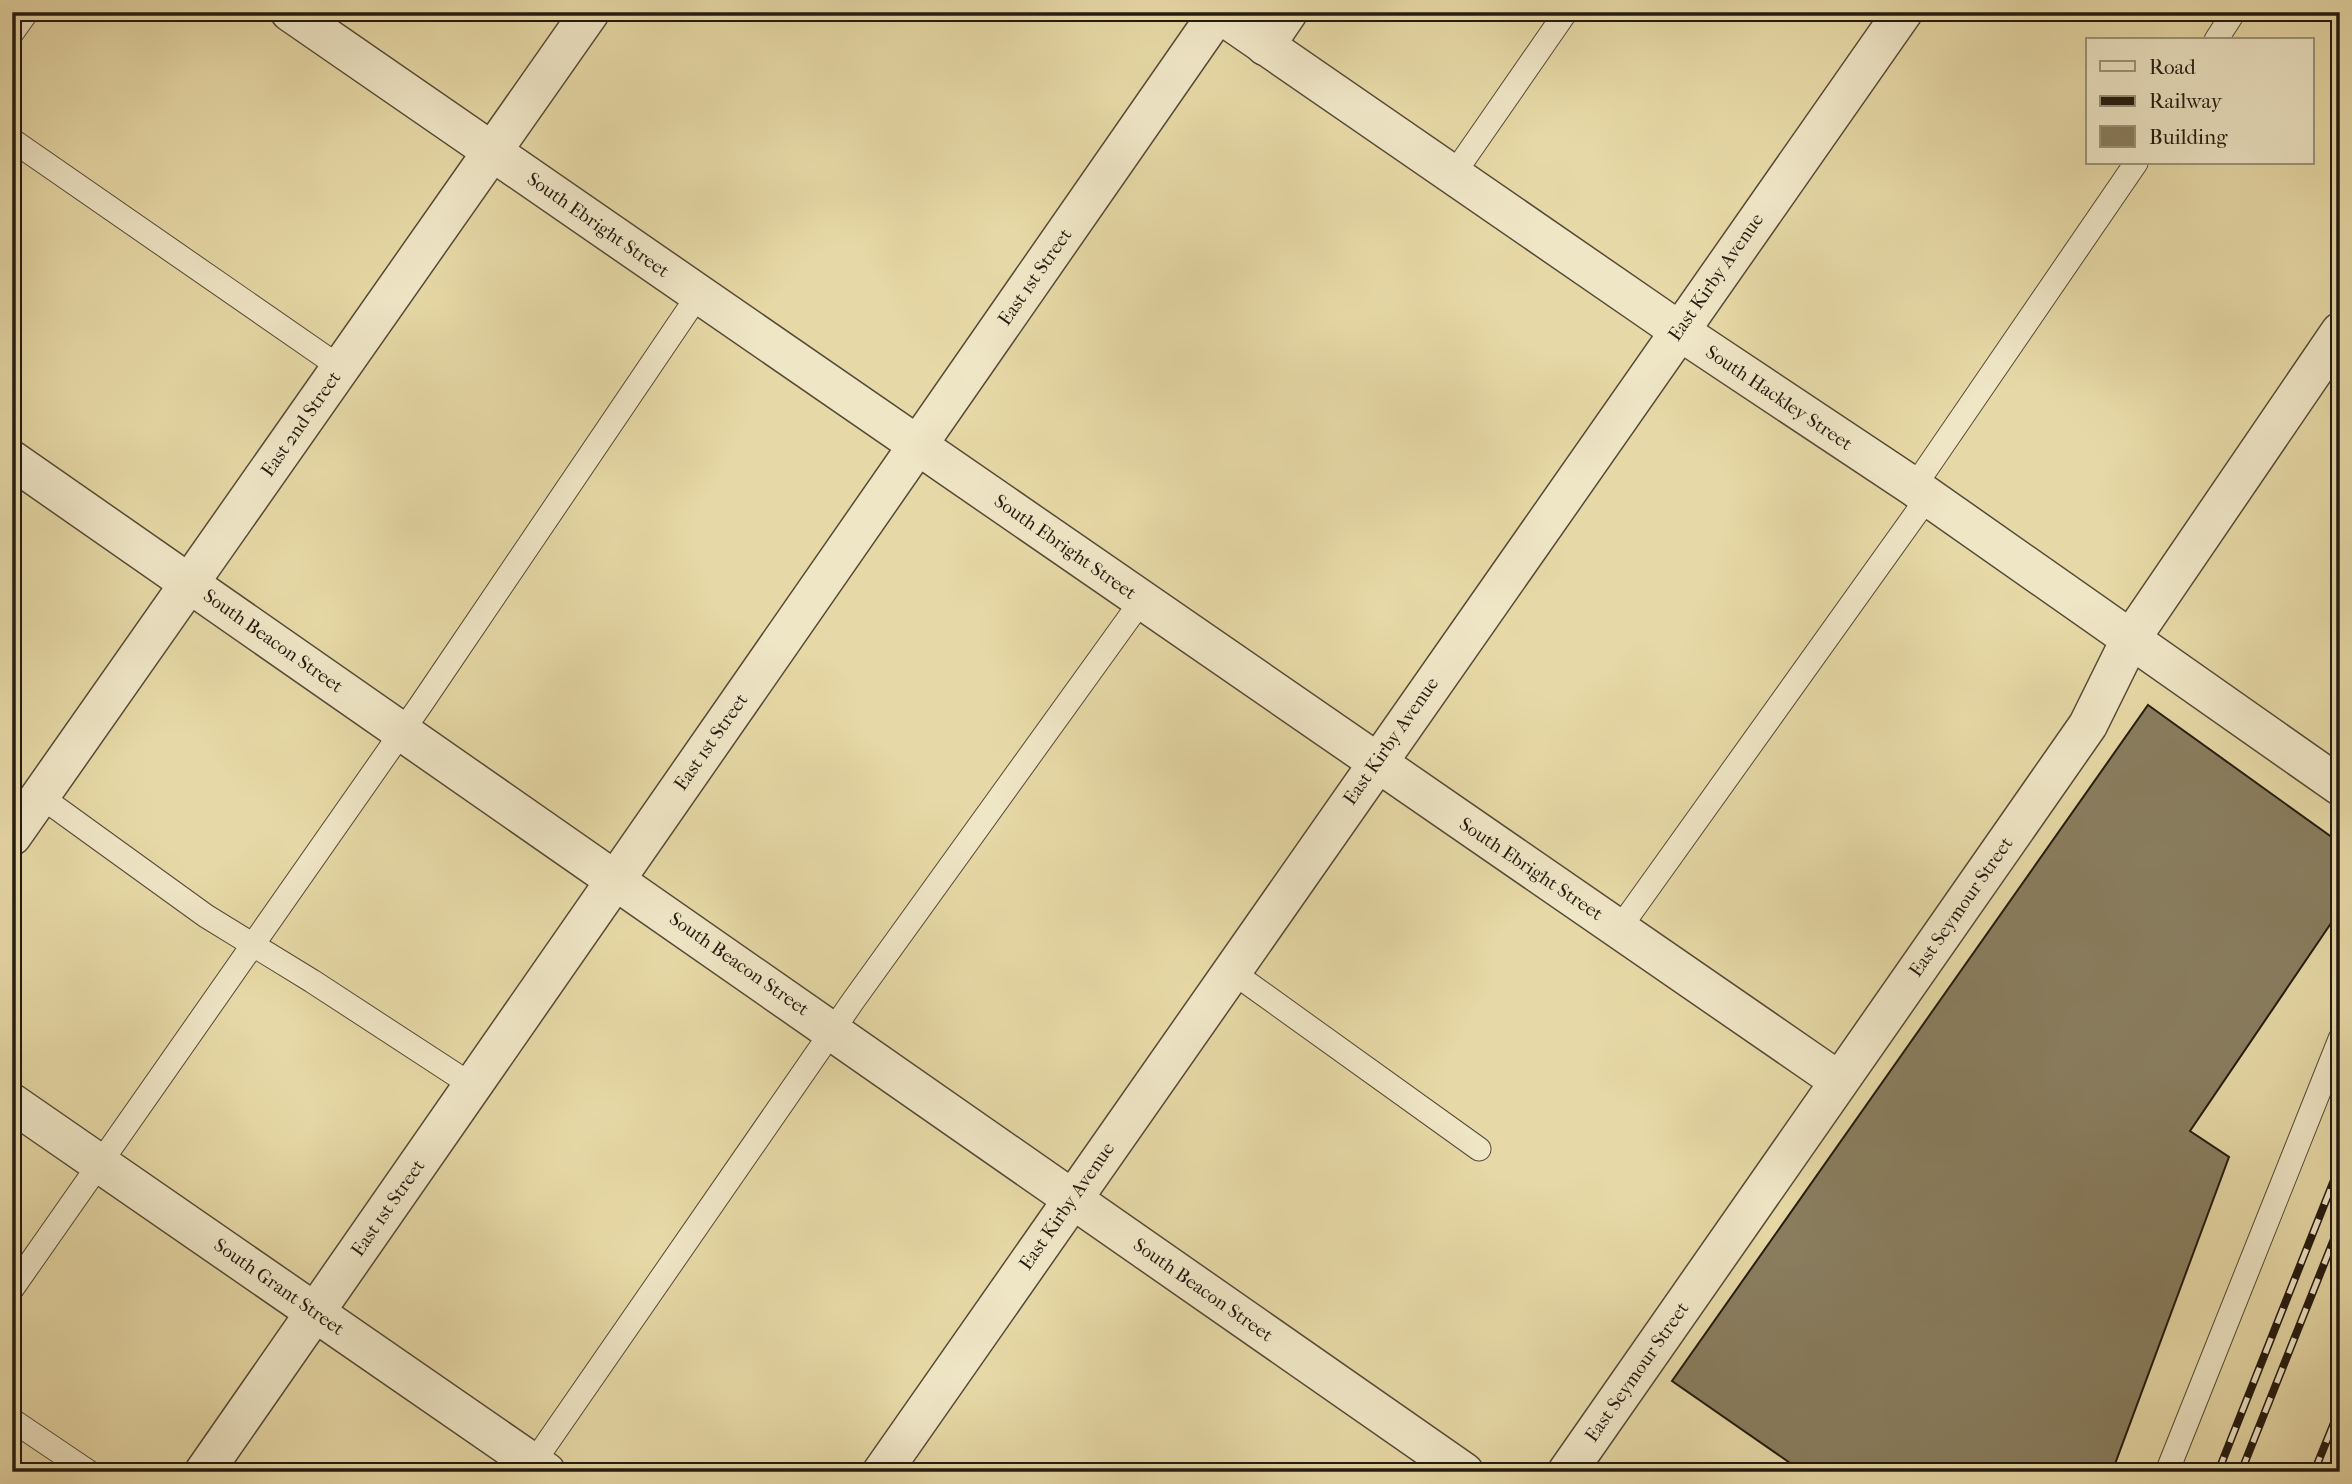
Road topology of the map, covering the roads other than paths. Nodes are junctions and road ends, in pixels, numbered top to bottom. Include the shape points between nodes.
1 (27, 12) edge
2 (290, 12) edge
3 (590, 12) edge
4 (1288, 12) edge
5 (1566, 12) edge
6 (1903, 12) edge
7 (2234, 12) edge
8 (1218, 13) edge
9 (12, 33) edge
10 (2217, 38) edge
11 (1265, 46) junction
12 (12, 140) edge
13 (492, 151) junction
14 (2135, 164) edge
15 (1453, 175) junction
16 (699, 295) junction
17 (1678, 330) junction
18 (2340, 332) edge
19 (341, 368) junction
20 (918, 445) junction
21 (12, 460) edge
22 (1921, 492) junction
23 (190, 583) junction
24 (1142, 600) junction
25 (2130, 640) junction
26 (403, 730) junction
27 (1377, 763) junction
28 (2340, 786) edge
29 (40, 796) junction
30 (12, 836) edge
31 (617, 878) junction
32 (1619, 929) junction
33 (253, 943) junction
34 (1231, 971) junction
35 (833, 1030) junction
36 (2340, 1040) edge
37 (1839, 1082) junction
38 (473, 1086) junction
39 (12, 1102) edge
40 (1479, 1149) dead end
41 (100, 1163) junction
42 (1072, 1199) junction
43 (12, 1289) edge
44 (315, 1312) junction
45 (12, 1420) edge
46 (536, 1469) edge
47 (89, 1472) edge
48 (204, 1472) edge
49 (882, 1472) edge
50 (1464, 1472) edge
51 (1567, 1472) edge
52 (2167, 1472) edge

1 - 9 lane
2 - 13 street, South Ebright Street
3 - 13 street, East 2nd Street
4 - 11 street
5 - 15 lane
6 - 17 street, East Kirby Avenue
7 - 10 lane
8 - 11 street, South Hackley Street
8 - 20 street, East 1st Street
11 - 15 street, South Hackley Street
12 - 19 lane
13 - 16 street, South Ebright Street
13 - 19 street, East 2nd Street
14 - 22 lane
15 - 17 street, South Hackley Street
16 - 20 street, South Ebright Street
16 - 26 lane
17 - 22 street, South Hackley Street
17 - 27 street, East Kirby Avenue
18 - 25 street, East Seymour Street
19 - 23 street, East 2nd Street
20 - 24 street, South Ebright Street
20 - 31 street, East 1st Street
21 - 23 street, South Beacon Street
22 - 25 street, South Hackley Street
22 - 32 lane
23 - 26 street, South Beacon Street
23 - 29 street, East 2nd Street
24 - 27 street, South Ebright Street
24 - 35 lane
25 - 28 street, South Hackley Street
25 - 37 street, East Seymour Street via 2088,725
26 - 31 street, South Beacon Street
26 - 33 lane
27 - 32 street, South Ebright Street
27 - 34 street, East Kirby Avenue
29 - 30 street, East 2nd Street
29 - 33 lane via 206,916
31 - 35 street, South Beacon Street
31 - 38 street, East 1st Street
32 - 37 street, South Ebright Street
33 - 38 lane
33 - 41 lane
34 - 40 lane
34 - 42 street, East Kirby Avenue
35 - 42 street, South Beacon Street
35 - 46 lane
36 - 52 lane
37 - 51 street, East Seymour Street
38 - 44 street, East 1st Street
39 - 41 street, South Grant Street
41 - 43 lane
41 - 44 street, South Grant Street
42 - 49 street, East Kirby Avenue
42 - 50 street, South Beacon Street
44 - 46 street, South Grant Street
44 - 48 street, East 1st Street
45 - 47 lane

